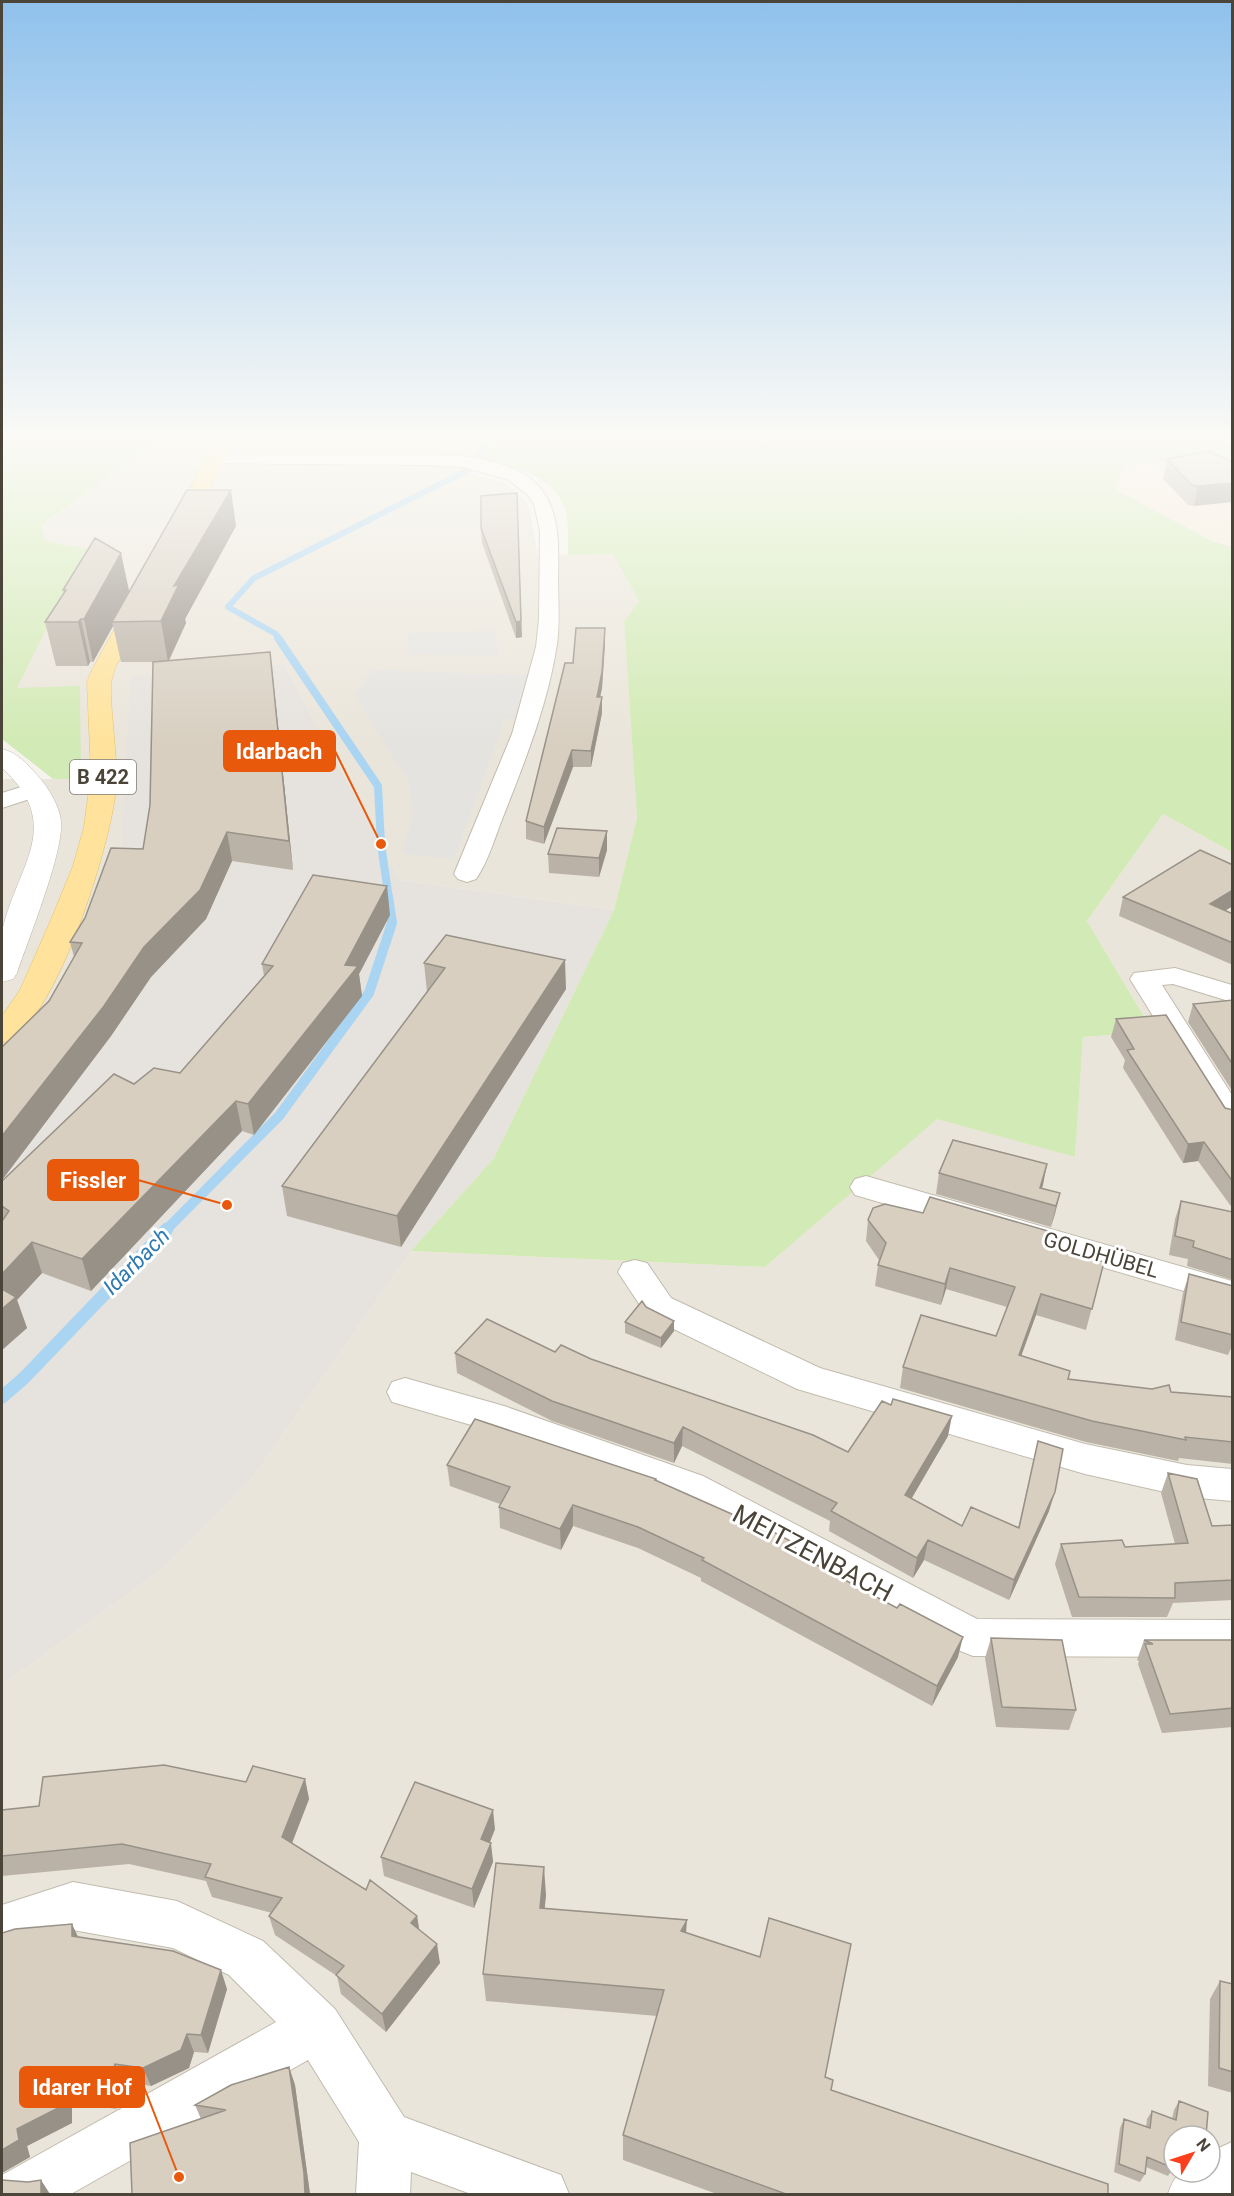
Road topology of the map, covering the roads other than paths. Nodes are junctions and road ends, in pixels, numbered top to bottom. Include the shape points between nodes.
1 (174, 537) edge
2 (549, 537) edge
3 (169, 548) edge
4 (147, 588) edge
5 (2, 756) edge
6 (34, 790) junction
7 (2, 801) edge
8 (467, 874) dead end
9 (2, 973) edge
10 (1233, 994) edge
11 (2, 1033) edge
12 (1233, 1118) edge
13 (866, 1187) dead end
14 (635, 1272) dead end
15 (1233, 1293) edge
16 (405, 1392) dead end
17 (1233, 1485) edge
18 (1233, 1638) edge
19 (2, 1929) edge
20 (317, 2027) junction
21 (386, 2137) junction
22 (1233, 2169) edge
23 (20, 2194) edge
24 (383, 2194) edge
25 (542, 2194) edge
26 (1195, 2194) edge

1 - 3 main road
2 - 8 street via 546,645 532,704
4 - 11 main road, B 422 via 99,682 103,785 100,818 87,865 73,907 34,994
5 - 6 street
6 - 7 street
6 - 9 street via 48,823 23,915
10 - 12 street via 1175,976 1144,979
13 - 15 street, GOLDHÜBEL
14 - 17 street via 659,1307 810,1379 1085,1460 1187,1481
16 - 18 street, MEITZENBACH via 491,1416 689,1486 973,1637
19 - 20 street via 72,1906 177,1925 246,1958
20 - 21 street
20 - 23 street
21 - 24 street
21 - 25 street
22 - 26 street

